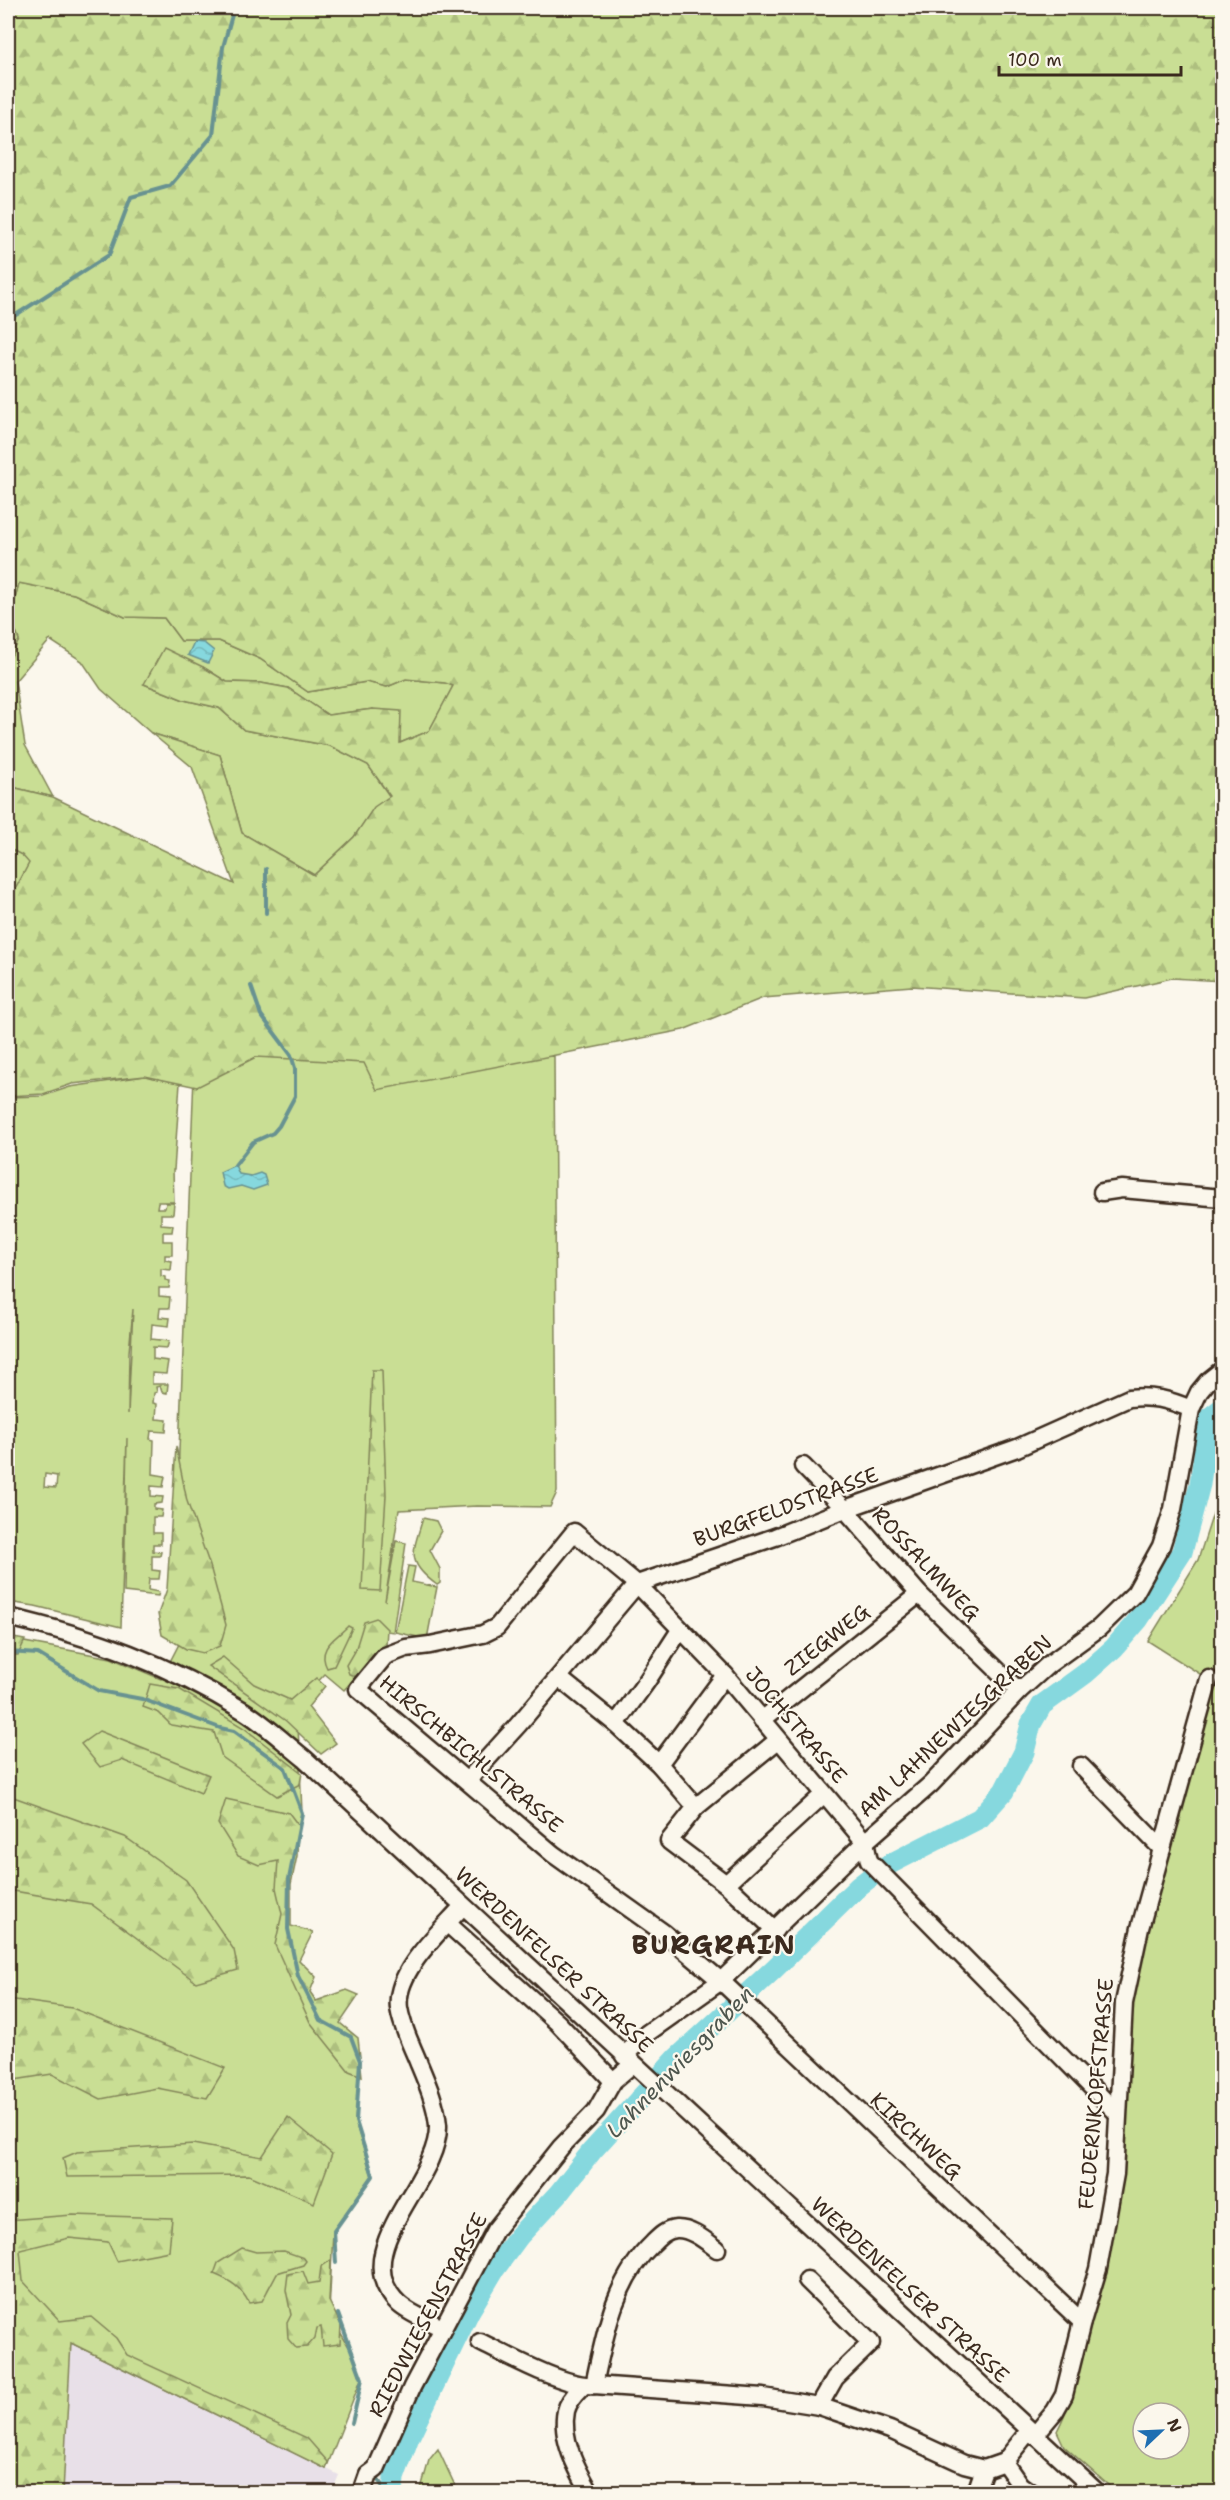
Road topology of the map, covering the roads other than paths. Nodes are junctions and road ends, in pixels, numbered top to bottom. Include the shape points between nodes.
1 (1102, 1192) dead end
2 (1222, 1198) edge
3 (1222, 1370) edge
4 (1191, 1409) junction
5 (803, 1466) dead end
6 (845, 1509) junction
7 (574, 1532) joint
8 (637, 1584) junction
9 (919, 1594) junction
10 (8, 1617) edge
11 (680, 1630) junction
12 (725, 1675) junction
13 (559, 1677) junction
14 (1209, 1679) dead end
15 (1019, 1691) junction
16 (762, 1720) junction
17 (616, 1724) junction
18 (778, 1740) junction
19 (659, 1764) junction
20 (1081, 1766) dead end
21 (468, 1780) junction
22 (824, 1794) junction
23 (696, 1807) junction
24 (865, 1842) junction
25 (1162, 1849) junction
26 (726, 1884) junction
27 (462, 1907) junction
28 (448, 1924) junction
29 (775, 1930) junction
30 (721, 1981) junction
31 (629, 2060) junction
32 (613, 2081) junction
33 (1117, 2113) junction
34 (717, 2249) dead end
35 (807, 2280) dead end
36 (1082, 2322) junction
37 (442, 2328) junction
38 (480, 2342) dead end
39 (588, 2386) junction
40 (819, 2406) junction
41 (1031, 2433) junction
42 (1004, 2462) junction
43 (984, 2469) junction
44 (362, 2493) edge
45 (590, 2493) edge
46 (976, 2493) edge
47 (1029, 2493) edge
48 (1097, 2493) edge

1 - 2 street via 1122,1189
3 - 4 street, AM LAHNEWIESGRABEN via 1199,1392
4 - 6 street, BURGFELDSTRASSE via 1158,1398 1129,1398 1017,1448
4 - 15 street, AM LAHNEWIESGRABEN via 1173,1509 1161,1546 1135,1593 1099,1628
5 - 6 street, ROSSALMWEG
6 - 8 street, BURGFELDSTRASSE
6 - 9 street, ROSSALMWEG
7 - 8 street, JOCHSTRASSE
7 - 21 street, HIRSCHBICHLSTRASSE via 497,1627 483,1634 406,1648 385,1656 358,1689
8 - 11 street, JOCHSTRASSE
8 - 13 street
9 - 15 street, ROSSALMWEG
9 - 16 street, ZIEGWEG
10 - 27 street, WERDENFELSER STRASSE via 119,1648 192,1681 246,1712 305,1759
11 - 12 street, JOCHSTRASSE
11 - 17 street
12 - 16 street, JOCHSTRASSE
12 - 19 street
13 - 17 street
13 - 21 street
14 - 25 street, FELDERNKOPFSTRASSE
15 - 24 street, AM LAHNEWIESGRABEN via 931,1784
16 - 18 street, JOCHSTRASSE
17 - 19 street
18 - 22 street, JOCHSTRASSE
18 - 23 street
19 - 23 street
20 - 25 street
21 - 30 street, HIRSCHBICHLSTRASSE via 554,1854 664,1933
22 - 24 street, JOCHSTRASSE
22 - 26 street
23 - 26 street via 669,1841
24 - 29 street, AM LAHNEWIESGRABEN
24 - 33 street, JOCHSTRASSE via 869,1861
25 - 33 street, FELDERNKOPFSTRASSE via 1128,1979
26 - 29 street
27 - 28 street
27 - 31 street, WERDENFELSER STRASSE
28 - 32 street via 558,2023
28 - 37 street via 419,1955 402,1982 399,2007 403,2026 432,2098 438,2126 421,2180 382,2250 385,2286 390,2294 400,2306
29 - 30 street, AM LAHNEWIESGRABEN
30 - 31 street, AM LAHNEWIESGRABEN via 646,2034
30 - 36 street, KIRCHWEG
31 - 32 street, RIEDWIESENSTRASSE
31 - 41 street, WERDENFELSER STRASSE
32 - 37 street, RIEDWIESENSTRASSE via 596,2112 561,2146 495,2230
33 - 36 street, FELDERNKOPFSTRASSE via 1115,2174 1108,2219
34 - 39 street via 678,2228 664,2232 644,2251 614,2302
35 - 40 street via 871,2343 836,2378
36 - 41 street, FELDERNKOPFSTRASSE via 1064,2395 1055,2411
37 - 44 street, RIEDWIESENSTRASSE
38 - 39 street via 529,2366
39 - 40 street via 753,2396
39 - 45 street via 567,2410 567,2433 573,2463
40 - 43 street
41 - 42 street, FELDERNKOPFSTRASSE
41 - 48 street, WERDENFELSER STRASSE
42 - 43 street
42 - 47 street
43 - 46 street

